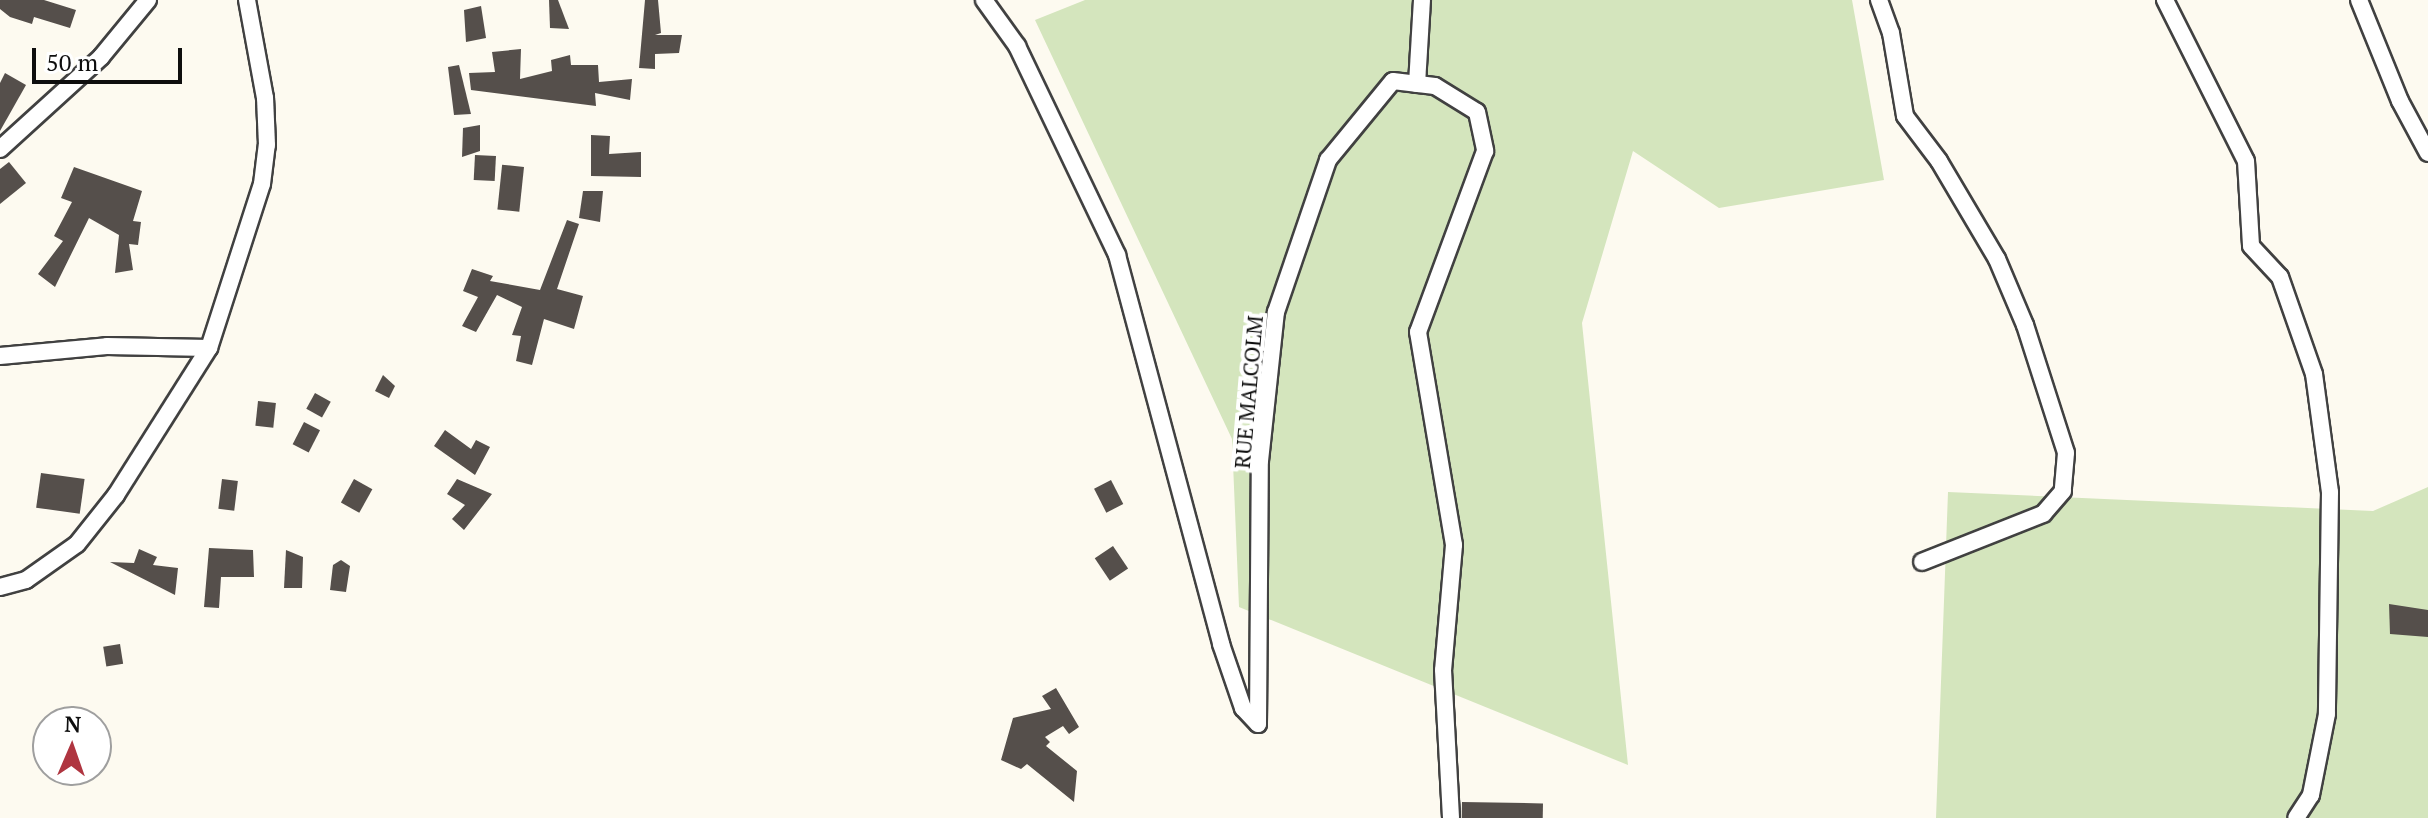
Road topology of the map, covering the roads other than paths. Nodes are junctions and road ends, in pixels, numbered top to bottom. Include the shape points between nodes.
1 (148, 0) edge
2 (247, 0) edge
3 (984, 0) edge
4 (1422, 0) edge
5 (1879, 0) edge
6 (2165, 0) edge
7 (2359, 0) edge
8 (1417, 84) junction
9 (0, 149) edge
10 (2428, 153) edge
11 (209, 348) junction
12 (0, 356) edge
13 (1922, 562) dead end
14 (0, 587) edge
15 (1451, 818) edge
16 (2296, 818) edge

1 - 9 street via 101,57
2 - 11 street via 265,98 267,145 262,184
3 - 8 street, RUE MALCOLM via 1017,46 1117,255 1221,644 1243,708 1258,724 1260,461 1276,312 1328,160 1393,81
4 - 8 street
5 - 13 street via 1891,33 1905,116 1939,161 1997,259 2025,325 2066,453 2063,491 2043,514
6 - 16 street via 2246,161 2251,246 2280,277 2314,374 2330,492 2327,714 2311,795
7 - 10 street via 2400,101
8 - 15 street via 1435,86 1477,112 1485,151 1418,332 1454,545 1443,670
11 - 12 street via 107,346
11 - 14 street via 116,495 77,544 26,580

